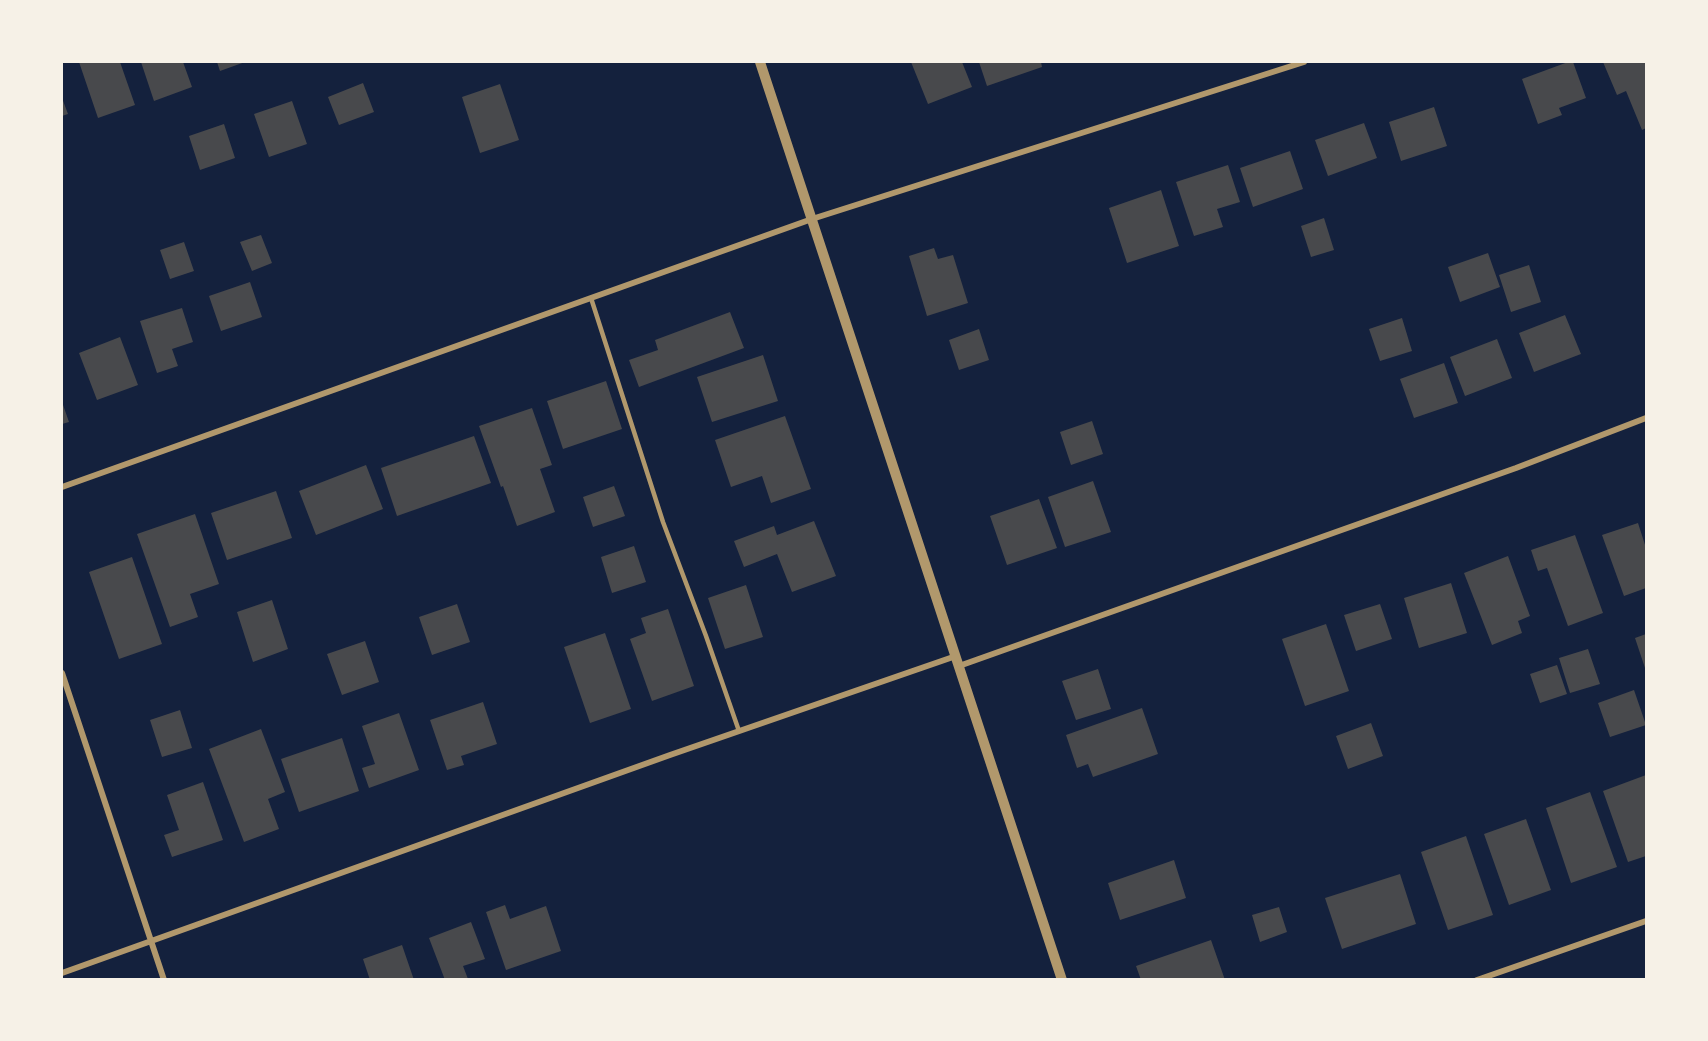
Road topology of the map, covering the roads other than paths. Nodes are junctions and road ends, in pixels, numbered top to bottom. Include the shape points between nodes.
1 (760, 62) edge
2 (1304, 62) edge
3 (812, 219) junction
4 (591, 298) junction
5 (1647, 418) edge
6 (62, 487) edge
7 (958, 661) junction
8 (62, 673) edge
9 (739, 731) junction
10 (1647, 921) edge
11 (151, 941) junction
12 (62, 972) edge
13 (164, 980) edge
14 (1062, 980) edge
15 (1477, 980) edge

1 - 3 street
2 - 3 street
3 - 4 street
3 - 7 street
4 - 6 street
4 - 9 lane via 663,522
5 - 7 street via 1516,468
7 - 9 street
7 - 14 street
8 - 11 street
9 - 11 street
10 - 15 street
11 - 12 street
11 - 13 street

